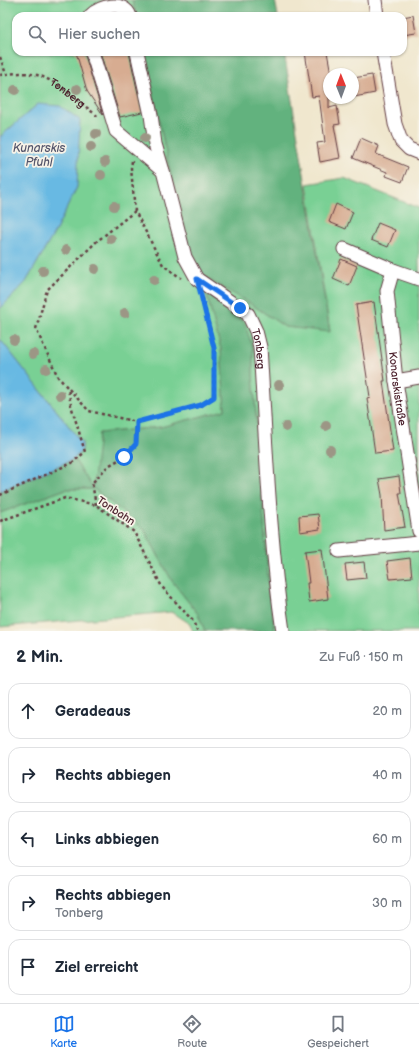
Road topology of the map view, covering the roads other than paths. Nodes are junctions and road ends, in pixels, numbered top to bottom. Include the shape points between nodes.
1 (375, 0) edge
2 (94, 12) edge
3 (128, 12) edge
4 (376, 12) edge
5 (93, 56) edge
6 (138, 56) edge
7 (384, 56) edge
8 (419, 154) edge
9 (163, 171) junction
10 (344, 249) dead end
11 (393, 270) junction
12 (419, 279) edge
13 (419, 377) edge
14 (396, 381) junction
15 (419, 531) edge
16 (419, 543) edge
17 (339, 551) dead end
18 (283, 631) edge

1 - 4 street
2 - 3 street via 115,5 123,6
5 - 9 street via 116,131
6 - 9 street, Tonberg via 155,144
7 - 8 street via 395,124 401,141
9 - 18 street, Tonberg via 185,257 197,279 248,314 256,331 260,347 270,513
10 - 11 street
11 - 12 street
11 - 14 street, Konarskistraße via 387,291
13 - 14 street
14 - 15 street, Konarskistraße
16 - 17 street

